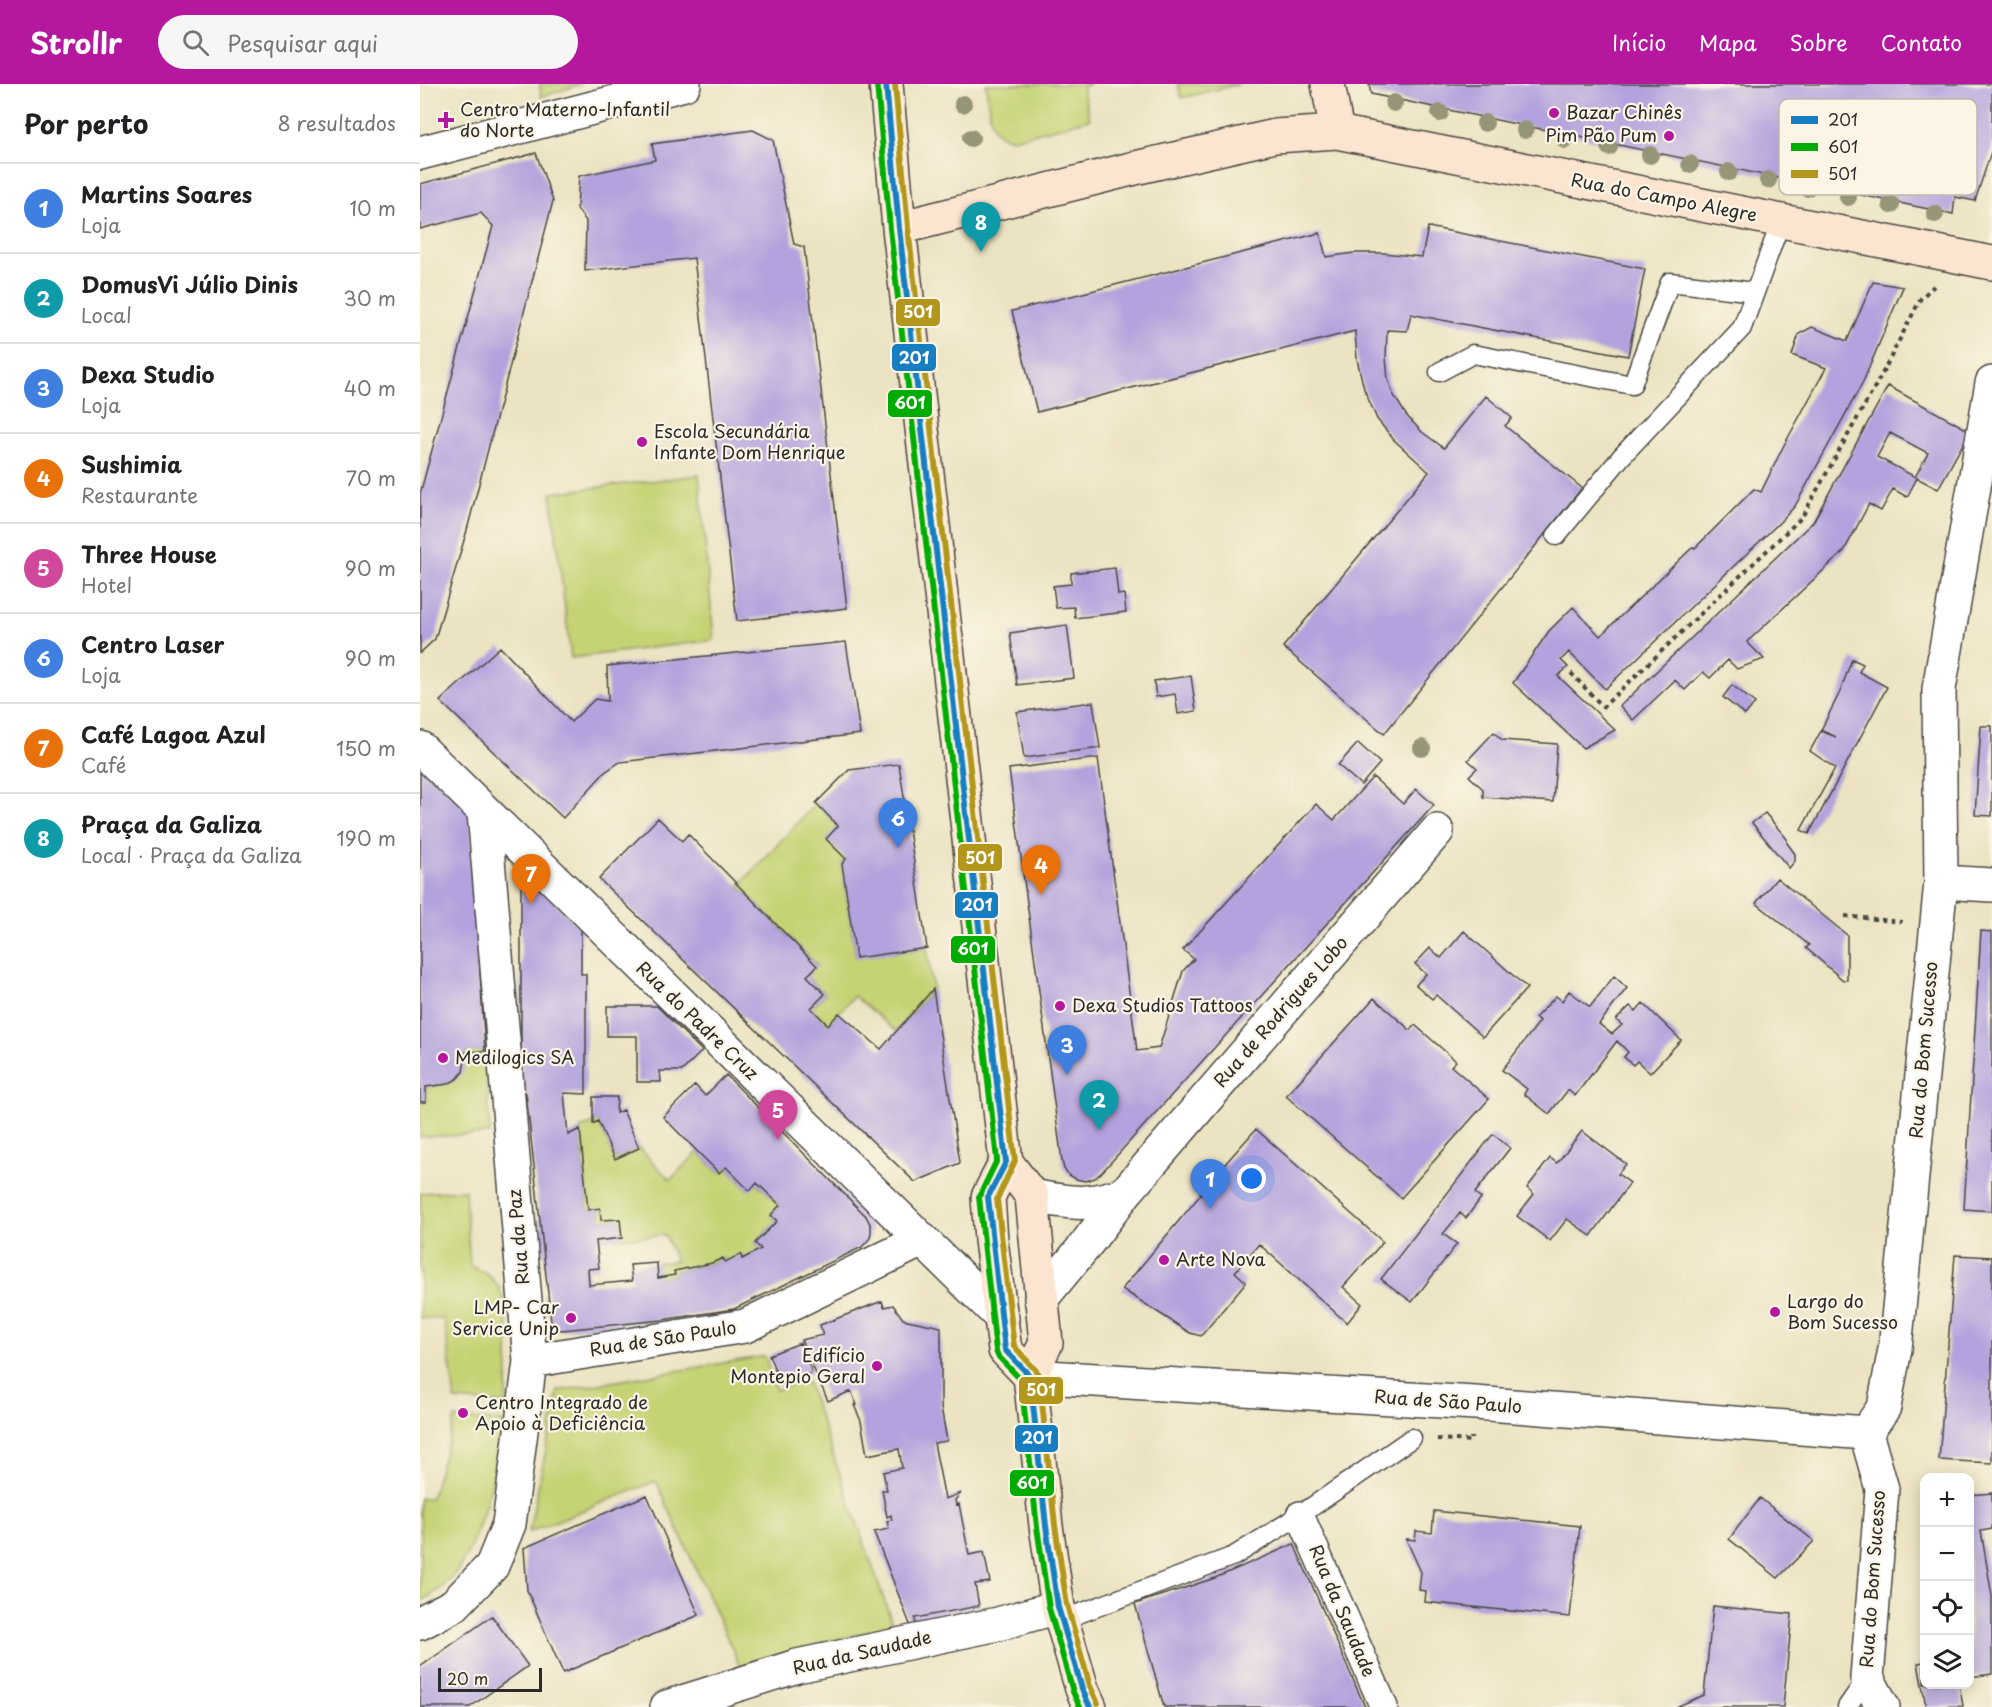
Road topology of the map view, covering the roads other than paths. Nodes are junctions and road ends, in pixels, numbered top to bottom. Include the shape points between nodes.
1 (684, 84) edge
2 (886, 84) edge
3 (1328, 84) edge
4 (625, 92) edge
5 (1337, 132) junction
6 (420, 153) edge
7 (1781, 221) junction
8 (899, 228) junction
9 (1992, 263) edge
10 (1755, 292) junction
11 (1439, 372) dead end
12 (1992, 382) edge
13 (1556, 536) dead end
14 (420, 748) edge
15 (484, 812) junction
16 (1437, 831) dead end
17 (1941, 882) junction
18 (1992, 885) edge
19 (1006, 1162) junction
20 (1125, 1193) junction
21 (1032, 1196) junction
22 (922, 1240) junction
23 (1041, 1299) junction
24 (1002, 1318) junction
25 (530, 1361) junction
26 (1030, 1376) junction
27 (1866, 1433) junction
28 (1412, 1438) dead end
29 (1300, 1515) junction
30 (1060, 1613) junction
31 (420, 1623) edge
32 (1867, 1678) junction
33 (667, 1707) edge
34 (1090, 1707) edge
35 (1384, 1707) edge
36 (1847, 1707) edge
37 (1883, 1707) edge

1 - 4 street
2 - 8 main road
3 - 5 main road
4 - 6 street
5 - 7 main road, Rua do Campo Alegre
5 - 8 main road, Rua do Campo Alegre via 1275,136
7 - 9 main road, Rua do Campo Alegre
7 - 10 lane
8 - 19 main road
10 - 11 lane via 1670,282 1632,385 1473,354
10 - 13 lane via 1742,328 1622,456
12 - 17 street, Rua do Bom Sucesso via 1939,689
14 - 15 street, Rua do Padre Cruz
15 - 22 street, Rua do Padre Cruz
15 - 25 street, Rua da Paz
16 - 20 street, Rua de Rodrigues Lobo
17 - 18 street
17 - 27 street, Rua do Bom Sucesso via 1895,1349 1884,1407
19 - 21 main road
19 - 24 main road via 988,1197
20 - 21 street via 1103,1202 1070,1203
20 - 23 street, Rua de Rodrigues Lobo
21 - 23 main road
22 - 24 street, Rua do Padre Cruz
22 - 25 street, Rua de São Paulo via 745,1326
23 - 26 main road via 1046,1342
24 - 26 main road via 1005,1350
25 - 31 street, Rua da Paz via 509,1524 492,1566 454,1605
26 - 27 street, Rua de São Paulo via 1519,1406
26 - 30 main road
27 - 32 street, Rua do Bom Sucesso via 1882,1489
28 - 29 lane, Rua da Saudade
29 - 30 lane, Rua da Saudade via 1234,1556
29 - 35 street, Rua da Saudade
30 - 33 street, Rua da Saudade via 797,1666
30 - 34 main road
32 - 36 lane
32 - 37 street, Rua do Bom Sucesso

